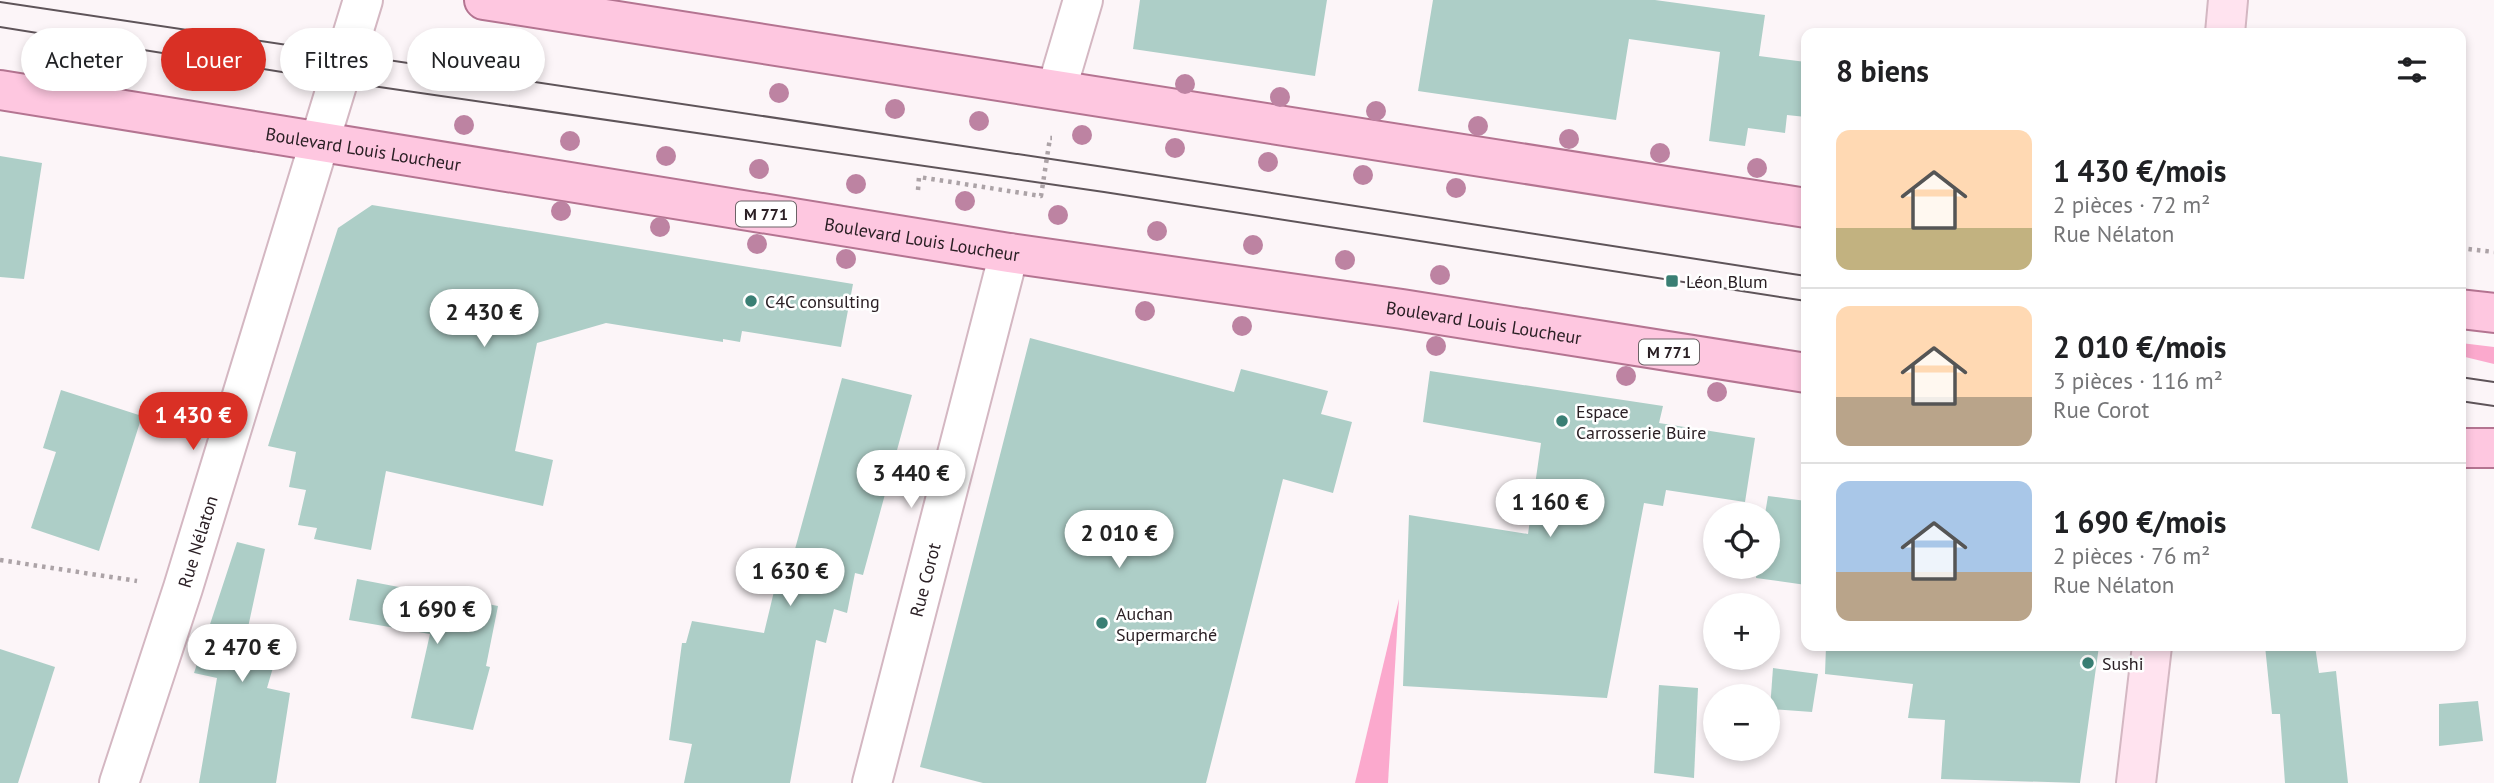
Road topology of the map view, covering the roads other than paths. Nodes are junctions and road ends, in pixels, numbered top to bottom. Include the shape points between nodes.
1 (363, 0) edge
2 (484, 0) edge
3 (1083, 0) edge
4 (2228, 0) edge
5 (2225, 28) edge
6 (1057, 88) junction
7 (0, 90) edge
8 (321, 139) junction
9 (1801, 207) edge
10 (1009, 253) junction
11 (2466, 310) edge
12 (2494, 313) edge
13 (1801, 372) edge
14 (2466, 448) edge
15 (2494, 448) edge
16 (2151, 651) edge
17 (119, 783) edge
18 (872, 783) edge
19 (2136, 783) edge

1 - 8 street, Rue Nélaton
2 - 6 main road
3 - 6 street
4 - 5 main road
6 - 9 main road
7 - 8 main road, Boulevard Louis Loucheur / M 771
8 - 10 main road, Boulevard Louis Loucheur / M 771
8 - 17 street, Rue Nélaton
10 - 13 main road, Boulevard Louis Loucheur / M 771
10 - 18 street, Rue Corot
11 - 12 main road
14 - 15 main road
16 - 19 main road

